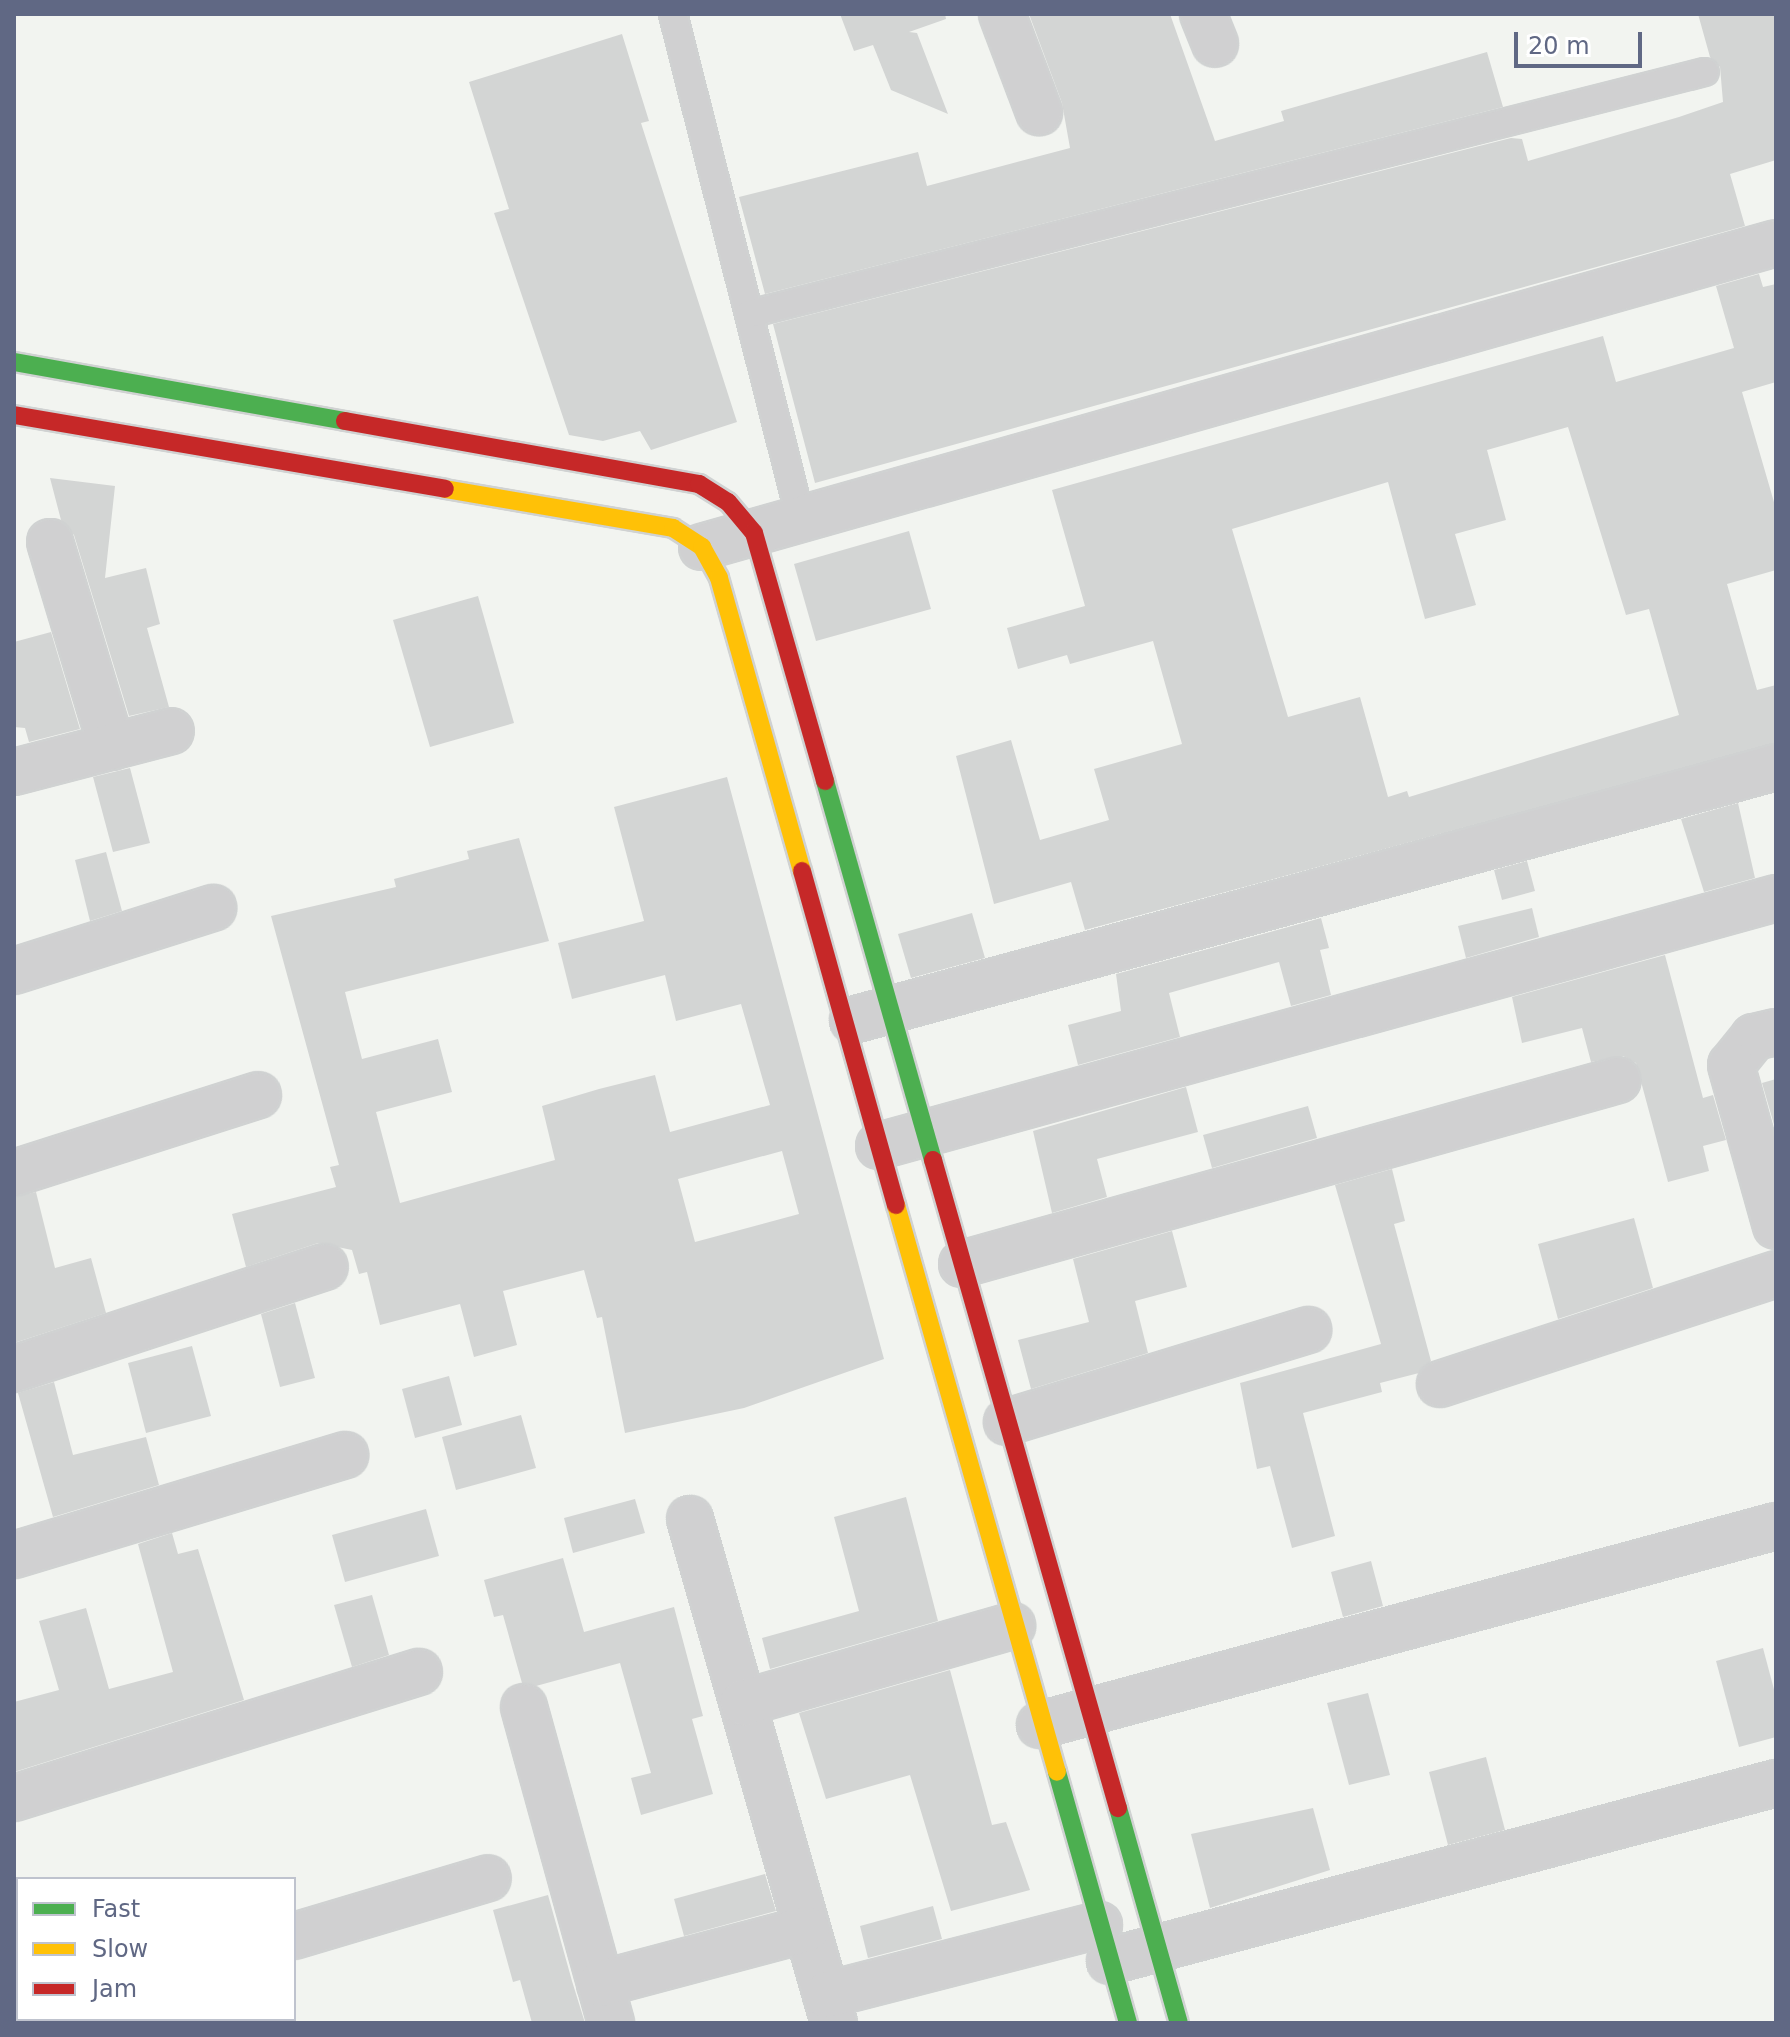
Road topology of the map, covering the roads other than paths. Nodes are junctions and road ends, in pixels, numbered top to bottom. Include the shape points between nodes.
1 (673, 14) edge
2 (1002, 14) edge
3 (1705, 72) dead end
4 (1039, 112) dead end
5 (1776, 243) edge
6 (749, 314) junction
7 (14, 362) edge
8 (14, 415) edge
9 (801, 520) junction
10 (754, 533) junction
11 (50, 542) dead end
12 (702, 547) junction
13 (171, 731) dead end
14 (112, 747) junction
15 (1776, 767) edge
16 (14, 772) edge
17 (1776, 898) edge
18 (213, 908) dead end
19 (14, 971) edge
20 (892, 1010) junction
21 (845, 1022) junction
22 (1776, 1032) edge
23 (1618, 1080) dead end
24 (258, 1095) dead end
25 (926, 1133) junction
26 (879, 1146) junction
27 (14, 1173) edge
28 (1776, 1226) edge
29 (962, 1264) junction
30 (325, 1267) dead end
31 (1776, 1274) edge
32 (1308, 1330) dead end
33 (14, 1369) edge
34 (1440, 1384) dead end
35 (1007, 1422) junction
36 (345, 1455) dead end
37 (690, 1519) dead end
38 (1776, 1526) edge
39 (14, 1555) edge
40 (1012, 1626) junction
41 (419, 1672) dead end
42 (743, 1703) junction
43 (524, 1707) dead end
44 (1089, 1712) junction
45 (1040, 1725) junction
46 (1776, 1783) edge
47 (14, 1798) edge
48 (488, 1878) dead end
49 (807, 1929) junction
50 (296, 1935) edge
51 (1104, 1943) junction
52 (1158, 1948) junction
53 (605, 2004) edge
54 (830, 2009) edge
55 (1128, 2023) edge
56 (1179, 2023) edge

1 - 6 lane
2 - 4 street
3 - 6 lane
5 - 9 street
6 - 9 lane
7 - 10 street via 699,484 728,502
8 - 12 street via 673,528
9 - 10 street
10 - 12 street
10 - 20 street
11 - 14 street
12 - 21 street via 719,578
13 - 14 street
14 - 16 street
15 - 20 street
17 - 25 street
18 - 19 street
20 - 21 street
20 - 25 street
21 - 26 street
22 - 28 street via 1754,1037 1731,1065
23 - 29 street
24 - 27 street
25 - 26 street
25 - 29 street
26 - 40 street
29 - 35 street
30 - 33 street
31 - 34 street
32 - 35 street
35 - 44 street
36 - 39 street
37 - 42 street
38 - 44 street
40 - 42 street
40 - 45 street
41 - 47 street
42 - 49 street
43 - 53 street
44 - 45 street
44 - 52 street
45 - 51 street
46 - 52 street
48 - 50 street
49 - 53 street
49 - 54 street
51 - 52 street
51 - 54 street
51 - 55 street
52 - 56 street

